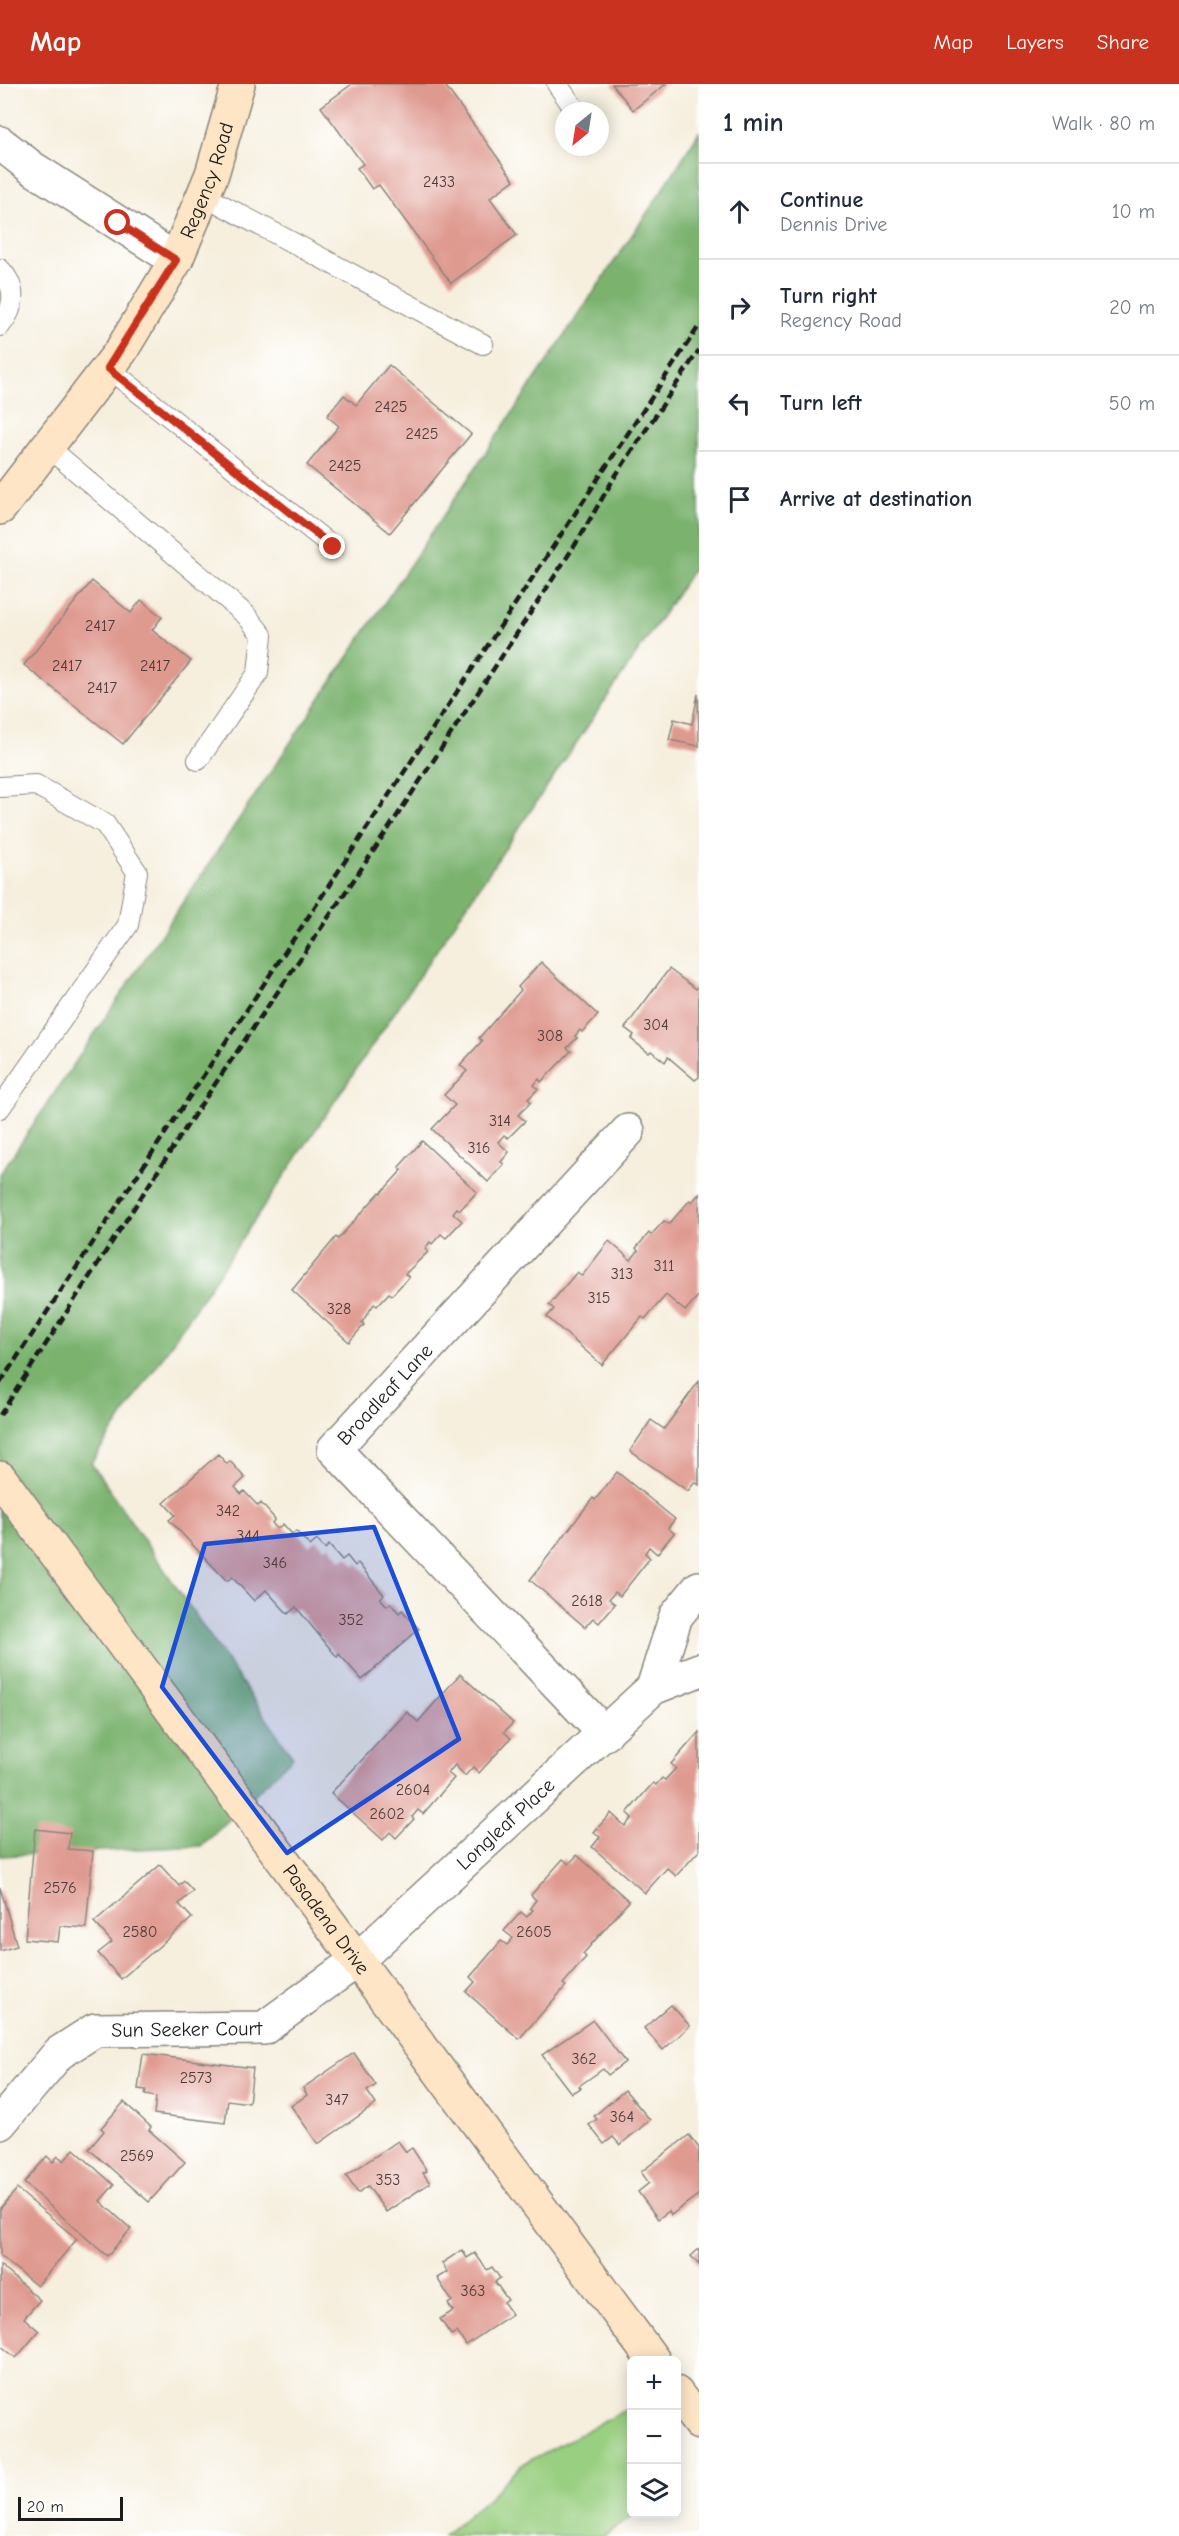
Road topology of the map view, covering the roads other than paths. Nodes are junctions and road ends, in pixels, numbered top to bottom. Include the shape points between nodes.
1 (238, 84) edge
2 (557, 84) edge
3 (570, 102) edge
4 (0, 143) edge
5 (203, 195) junction
6 (176, 260) junction
7 (0, 269) edge
8 (0, 326) edge
9 (483, 344) dead end
10 (108, 368) junction
11 (48, 447) junction
12 (0, 508) edge
13 (333, 547) dead end
14 (198, 760) dead end
15 (0, 787) edge
16 (0, 1108) edge
17 (628, 1131) dead end
18 (0, 1478) edge
19 (699, 1588) edge
20 (699, 1670) edge
21 (653, 1688) junction
22 (605, 1734) junction
23 (357, 1961) junction
24 (0, 2123) edge
25 (649, 2356) edge
26 (681, 2400) edge
27 (699, 2423) edge

1 - 5 street, Regency Road
2 - 3 lane
4 - 6 street via 32,168
5 - 6 street, Regency Road
5 - 9 lane
6 - 10 street, Regency Road
7 - 8 lane via 14,291 8,317
10 - 11 street, Regency Road
10 - 13 lane
11 - 12 street, Regency Road
11 - 14 lane via 246,615 262,634 258,673
15 - 16 lane via 36,784 105,824 137,872 128,925
17 - 22 street, Broadleaf Lane via 334,1449
18 - 23 street, Pasadena Drive
19 - 21 street, Longleaf Place via 676,1616
20 - 21 street, Longleaf Place
21 - 22 street, Longleaf Place
22 - 23 street, Longleaf Place
23 - 24 street, Sun Seeker Court via 264,2028 95,2030 59,2053
23 - 25 street, Pasadena Drive
26 - 27 street

